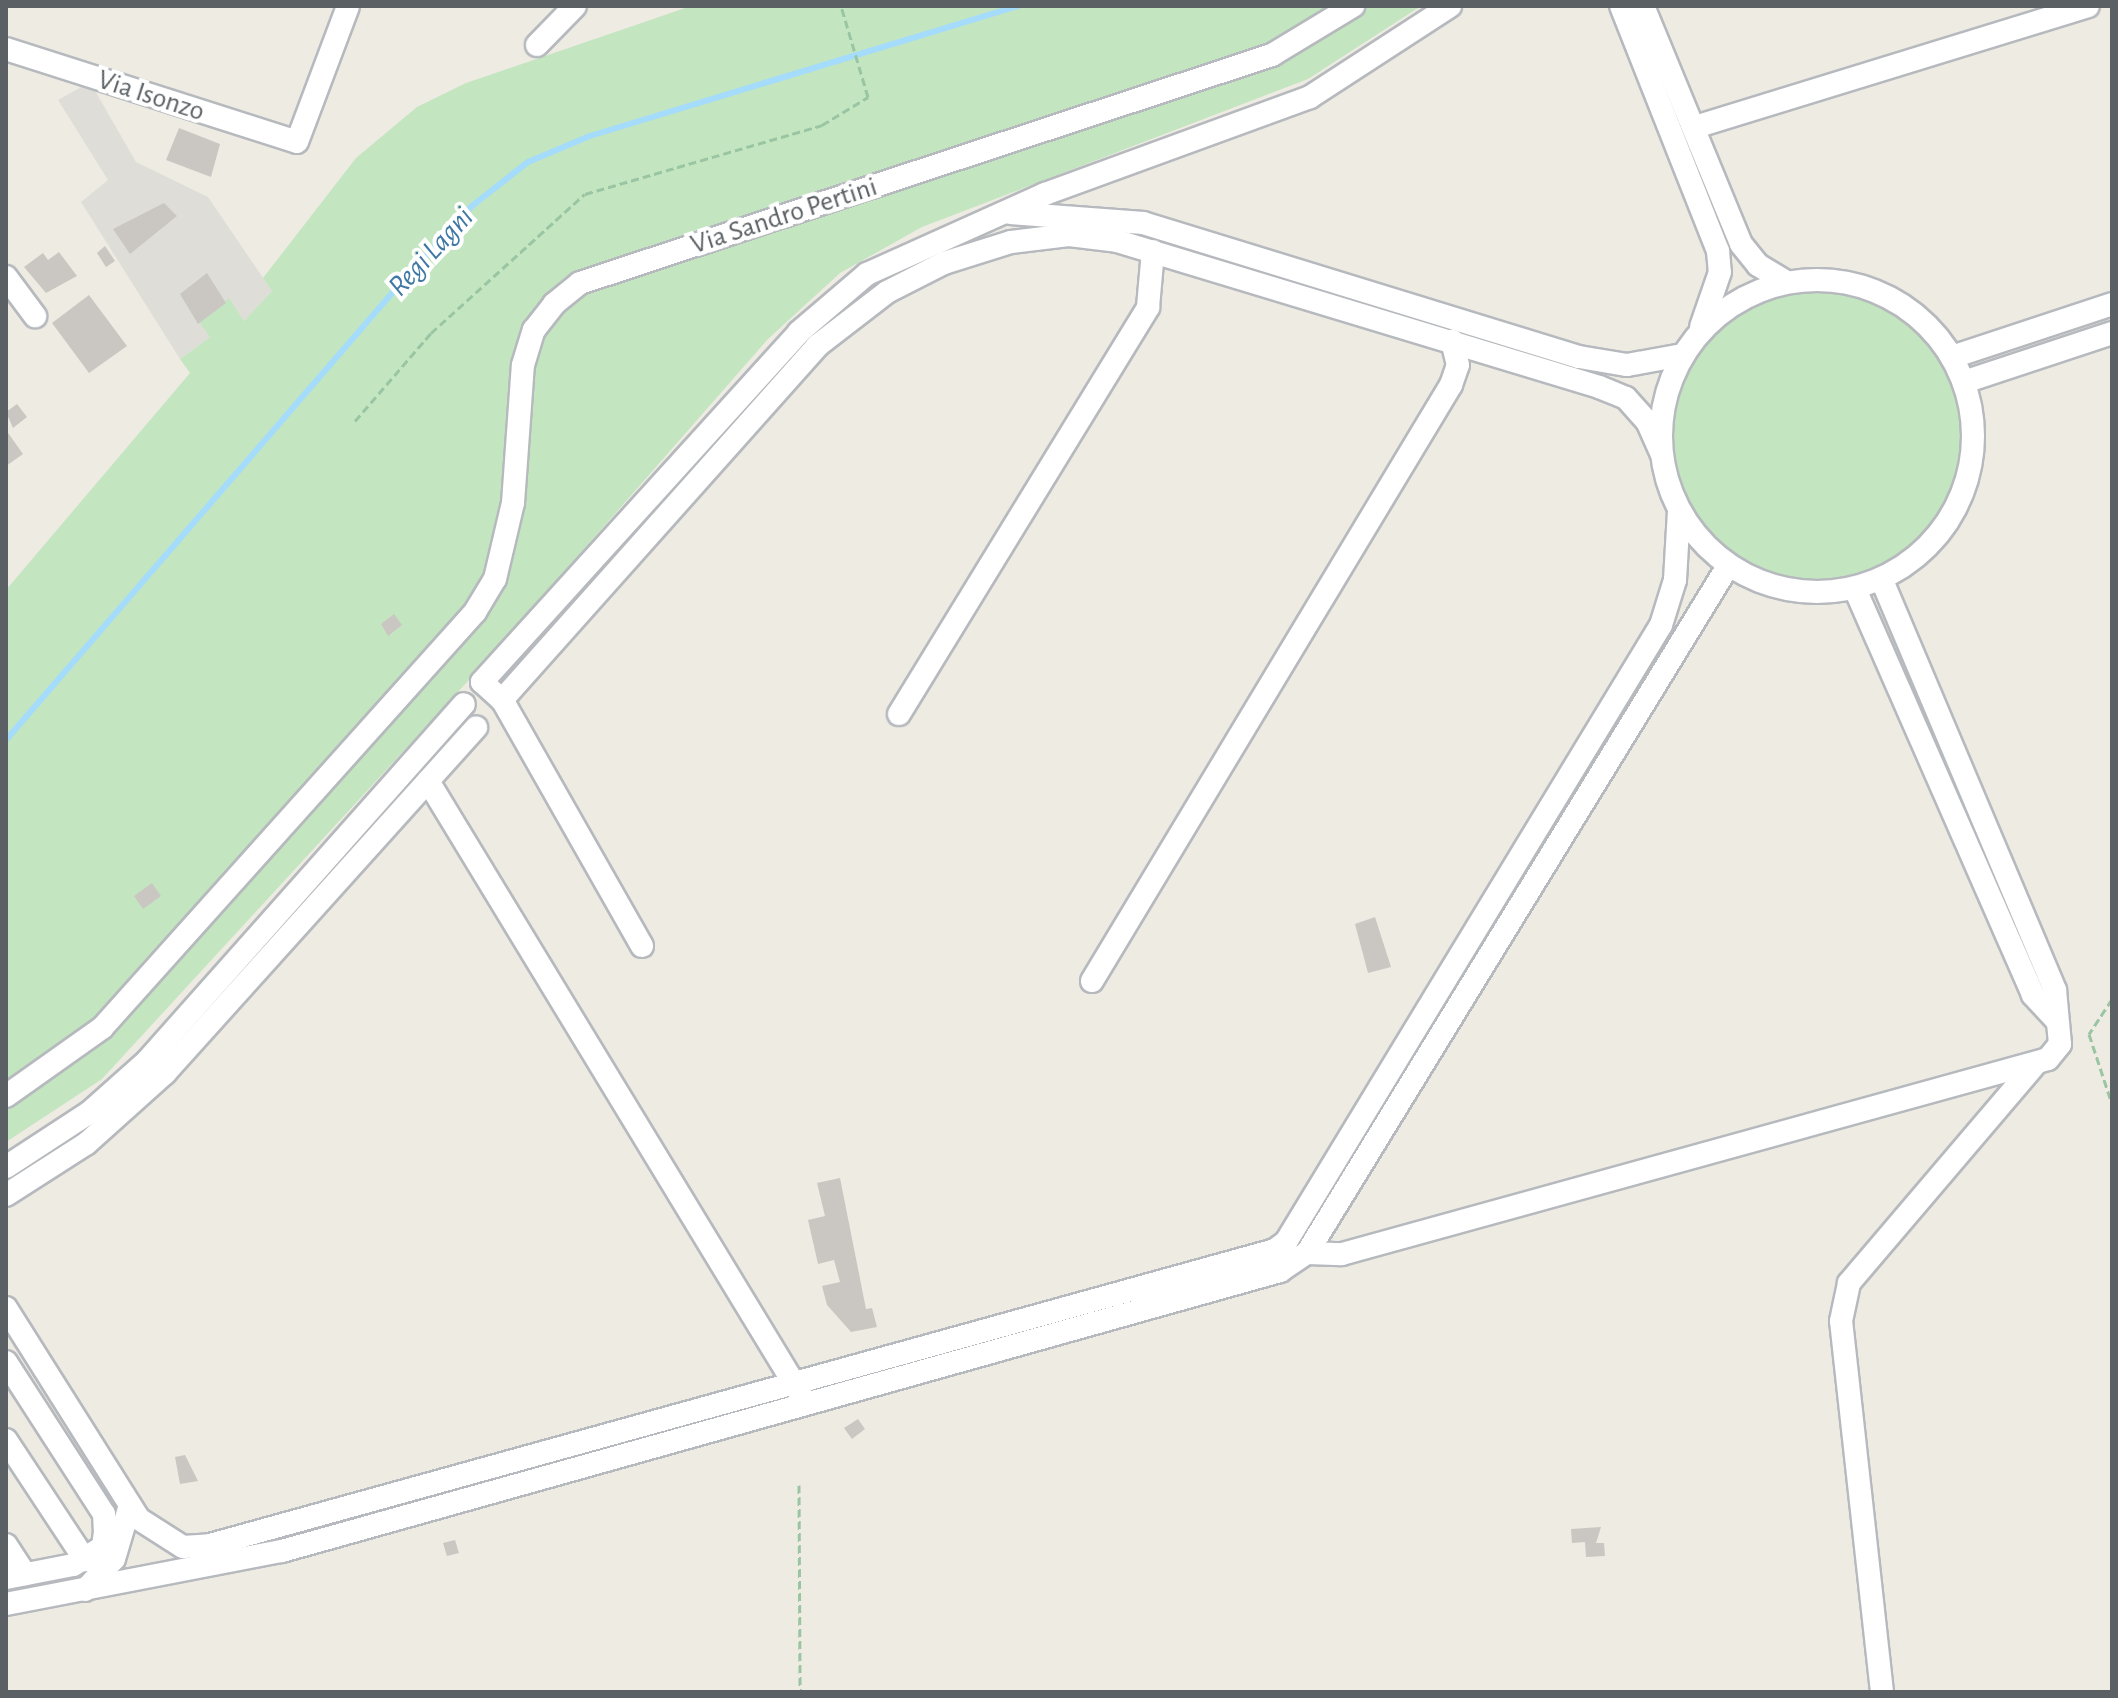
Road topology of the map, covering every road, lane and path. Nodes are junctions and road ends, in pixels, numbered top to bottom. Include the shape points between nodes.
1 (348, 6) edge
2 (575, 6) edge
3 (841, 6) edge
4 (1353, 6) edge
5 (1450, 6) edge
6 (1621, 6) edge
7 (1643, 6) edge
8 (2088, 6) edge
9 (537, 45) dead end
10 (6, 49) edge
11 (1695, 127) junction
12 (1001, 213) junction
13 (1153, 251) junction
14 (6, 277) edge
15 (1786, 282) junction
16 (2112, 304) edge
17 (35, 316) dead end
18 (1700, 331) junction
19 (2112, 333) edge
20 (1452, 341) junction
21 (1682, 355) junction
22 (1952, 357) junction
23 (1964, 382) junction
24 (355, 421) dead end
25 (1661, 453) junction
26 (1679, 511) junction
27 (1728, 566) junction
28 (1881, 579) junction
29 (1855, 589) junction
30 (502, 700) junction
31 (464, 704) dead end
32 (899, 714) dead end
33 (476, 727) dead end
34 (428, 781) junction
35 (642, 946) dead end
36 (1092, 981) dead end
37 (2112, 999) edge
38 (2057, 1021) junction
39 (2033, 1067) junction
40 (6, 1096) edge
41 (2112, 1104) edge
42 (6, 1167) edge
43 (6, 1195) edge
44 (1307, 1253) junction
45 (6, 1308) edge
46 (6, 1362) edge
47 (794, 1383) junction
48 (807, 1404) junction
49 (6, 1440) edge
50 (799, 1485) dead end
51 (130, 1505) junction
52 (6, 1545) edge
53 (85, 1560) junction
54 (15, 1576) edge
55 (85, 1590) junction
56 (6, 1604) edge
57 (800, 1692) edge
58 (1882, 1692) edge

1 - 10 street, Via Isonzo via 297,142
2 - 9 street
3 - 24 path via 868,97 822,125 585,194 431,333
4 - 40 street, Via Sandro Pertini via 1272,55 580,283 534,330 523,365 513,503 495,579 452,640 102,1028
5 - 12 street via 1310,97
6 - 18 street via 1718,251 1717,283
7 - 11 street
8 - 11 street
11 - 15 street via 1741,244 1758,265
12 - 21 street via 1061,212 1143,223 1579,357 1627,365
12 - 30 street via 900,257 834,299 482,682
13 - 20 street
13 - 30 street via 1069,235 1011,242 944,263 887,292 817,346
13 - 32 street via 1148,307
14 - 17 street
15 - 18 street via 1754,292
15 - 22 street via 1825,279 1863,285 1899,302 1929,326
16 - 22 street
18 - 21 street
19 - 23 street
20 - 25 street via 1626,398 1647,421
20 - 36 street via 1458,365 1451,385
21 - 25 street via 1663,402
22 - 23 street
23 - 28 street via 1973,420 1961,497 1942,531 1915,559
25 - 26 street
26 - 27 street
26 - 47 street via 1675,580 1661,625 1286,1242
27 - 29 street via 1789,591
27 - 44 street
28 - 29 street
28 - 38 street via 2055,990
29 - 38 street via 2033,995
30 - 35 street
31 - 42 street via 147,1061 90,1112
33 - 34 street
34 - 43 street via 147,1090 87,1143
34 - 47 street
37 - 41 path via 2089,1034
38 - 39 street via 2060,1044
39 - 44 street via 1342,1254
39 - 58 street via 1849,1283 1841,1321
44 - 48 street via 1280,1271
45 - 51 street
46 - 53 street via 104,1514 103,1547
47 - 48 street
47 - 51 street via 210,1545 183,1547 157,1535
48 - 55 street via 282,1551
49 - 53 street
50 - 57 path
51 - 55 street via 114,1559
52 - 54 street
53 - 54 street
55 - 56 street

